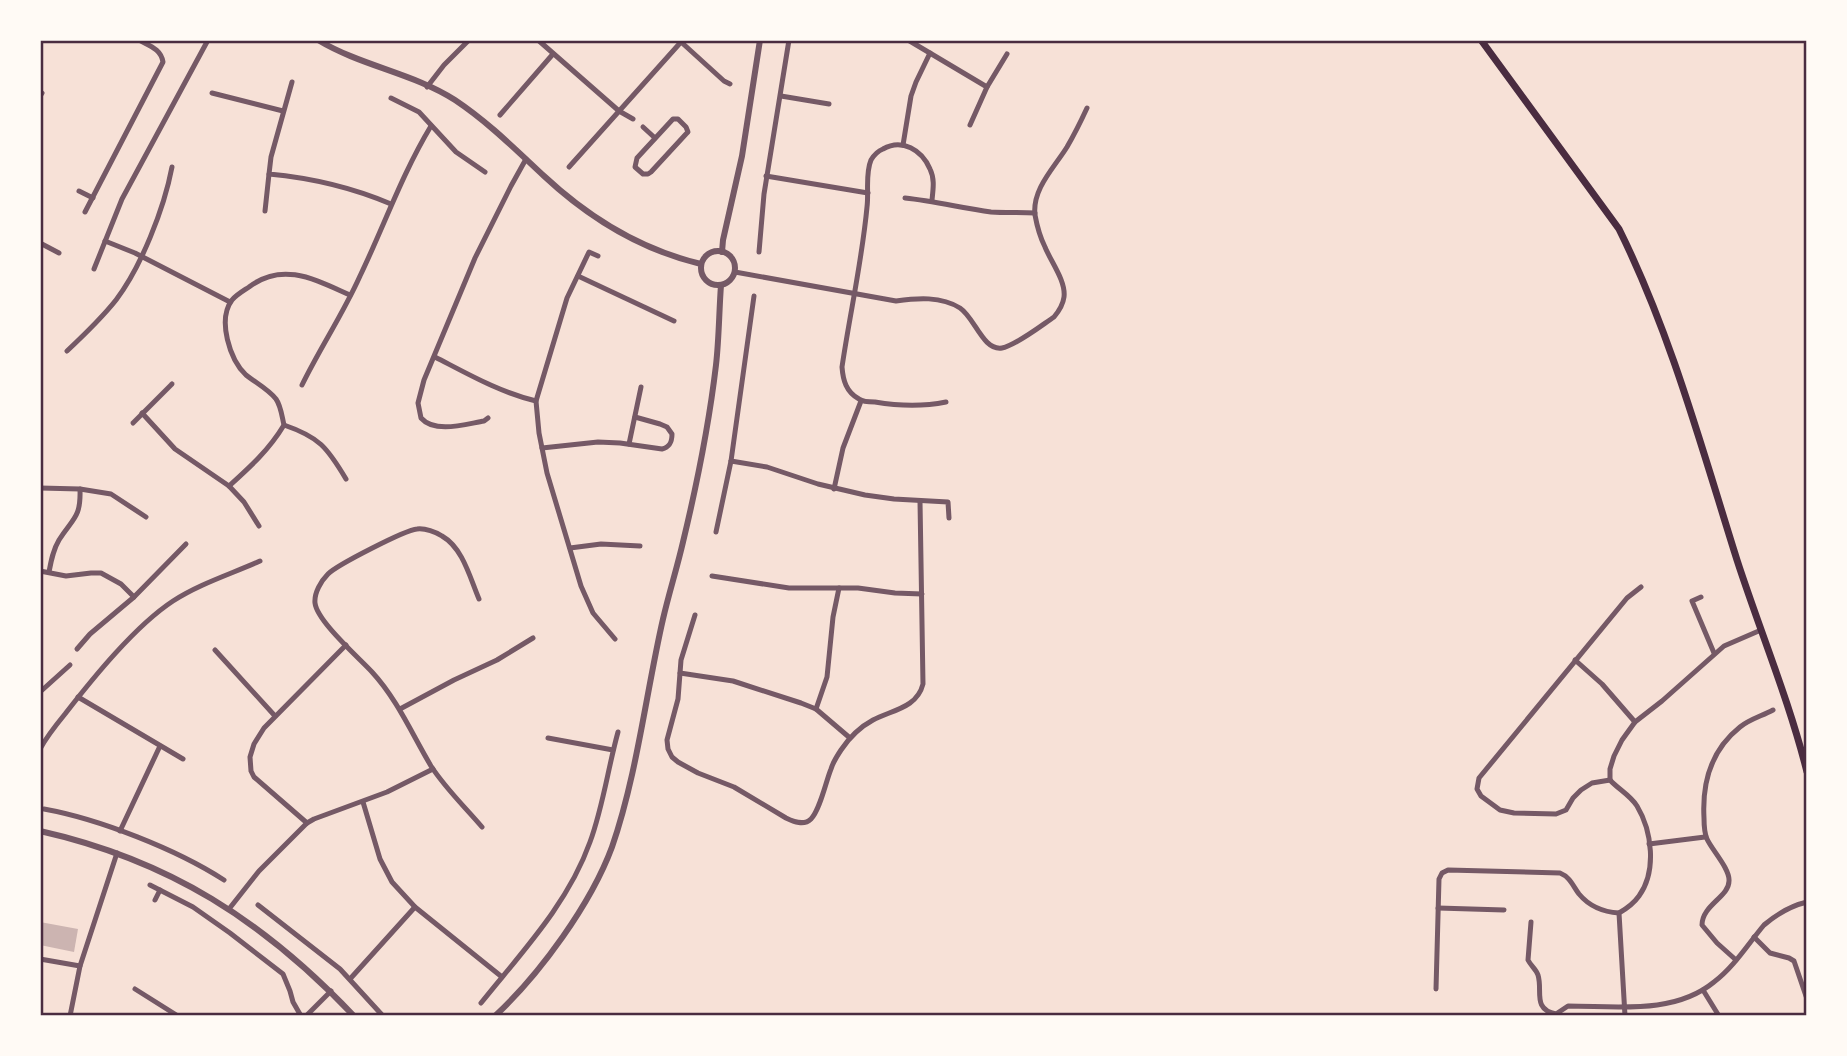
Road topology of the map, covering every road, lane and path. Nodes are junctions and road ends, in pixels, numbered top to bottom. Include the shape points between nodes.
1 (139, 40) edge
2 (208, 40) edge
3 (318, 40) edge
4 (469, 40) edge
5 (538, 40) edge
6 (760, 40) edge
7 (789, 40) edge
8 (908, 40) edge
9 (1481, 40) edge
10 (680, 41) edge
11 (930, 53) junction
12 (553, 54) junction
13 (1007, 54) dead end
14 (292, 82) dead end
15 (730, 84) dead end
16 (427, 87) junction
17 (987, 87) junction
18 (212, 93) dead end
19 (780, 96) junction
20 (391, 98) dead end
21 (829, 104) dead end
22 (1087, 108) dead end
23 (283, 111) junction
24 (619, 111) junction
25 (500, 115) dead end
26 (633, 119) dead end
27 (970, 125) dead end
28 (431, 126) junction
29 (643, 127) dead end
30 (655, 138) junction
31 (903, 145) junction
32 (526, 159) junction
33 (172, 167) dead end
34 (569, 167) dead end
35 (485, 172) dead end
36 (269, 174) junction
37 (766, 176) junction
38 (79, 191) dead end
39 (868, 193) junction
40 (93, 198) junction
41 (905, 198) dead end
42 (932, 200) junction
43 (391, 204) junction
44 (265, 211) dead end
45 (85, 212) dead end
46 (1035, 213) junction
47 (105, 241) junction
48 (40, 243) edge
49 (722, 252) junction
50 (759, 252) dead end
51 (59, 253) dead end
52 (141, 256) junction
53 (598, 256) dead end
54 (701, 264) junction
55 (94, 269) dead end
56 (735, 272) junction
57 (578, 276) junction
58 (720, 285) junction
59 (855, 293) junction
60 (350, 295) junction
61 (754, 296) dead end
62 (230, 302) junction
63 (674, 321) dead end
64 (67, 351) dead end
65 (435, 357) junction
66 (300, 369) dead end
67 (308, 373) junction
68 (172, 384) dead end
69 (302, 385) dead end
70 (642, 387) dead end
71 (536, 401) junction
72 (861, 401) junction
73 (946, 402) dead end
74 (934, 404) junction
75 (142, 413) junction
76 (936, 413) dead end
77 (635, 417) junction
78 (488, 418) dead end
79 (133, 423) dead end
80 (284, 425) junction
81 (629, 444) junction
82 (542, 449) junction
83 (731, 461) junction
84 (346, 479) dead end
85 (229, 486) junction
86 (40, 488) edge
87 (80, 489) junction
88 (834, 489) junction
89 (920, 501) junction
90 (146, 517) dead end
91 (949, 519) dead end
92 (259, 526) dead end
93 (716, 532) dead end
94 (186, 544) dead end
95 (640, 546) dead end
96 (570, 548) junction
97 (260, 561) dead end
98 (40, 571) edge
99 (49, 572) junction
100 (712, 576) dead end
101 (1642, 587) dead end
102 (839, 588) junction
103 (922, 594) junction
104 (134, 597) junction
105 (1701, 597) dead end
106 (479, 599) dead end
107 (695, 615) dead end
108 (1762, 630) junction
109 (533, 638) dead end
110 (615, 639) dead end
111 (346, 645) junction
112 (77, 649) dead end
113 (215, 650) dead end
114 (1714, 653) junction
115 (1575, 660) junction
116 (69, 665) dead end
117 (680, 673) junction
118 (40, 692) edge
119 (78, 696) junction
120 (400, 709) junction
121 (816, 709) junction
122 (1773, 710) dead end
123 (275, 716) junction
124 (1635, 722) junction
125 (618, 732) dead end
126 (548, 738) dead end
127 (850, 738) junction
128 (160, 746) junction
129 (40, 749) edge
130 (613, 750) junction
131 (183, 759) dead end
132 (433, 769) junction
133 (1807, 772) edge
134 (1610, 779) junction
135 (363, 802) junction
136 (58, 804) dead end
137 (44, 809) dead end
138 (56, 811) junction
139 (307, 823) junction
140 (482, 827) dead end
141 (40, 831) edge
142 (120, 831) junction
143 (1705, 837) junction
144 (1649, 844) junction
145 (117, 853) junction
146 (220, 866) dead end
147 (215, 873) junction
148 (224, 880) dead end
149 (150, 885) dead end
150 (160, 890) junction
151 (155, 900) dead end
152 (1807, 902) edge
153 (273, 904) dead end
154 (258, 905) dead end
155 (415, 907) junction
156 (1438, 908) junction
157 (229, 909) junction
158 (1504, 910) dead end
159 (268, 911) junction
160 (1619, 913) junction
161 (1531, 922) dead end
162 (1754, 937) junction
163 (40, 959) edge
164 (1736, 960) junction
165 (80, 966) junction
166 (502, 976) junction
167 (350, 979) junction
168 (135, 989) dead end
169 (1436, 989) dead end
170 (1703, 990) junction
171 (331, 991) junction
172 (1807, 999) edge
173 (481, 1003) dead end
174 (1624, 1007) junction
175 (1556, 1015) edge
176 (70, 1016) edge
177 (178, 1016) edge
178 (304, 1016) edge
179 (354, 1016) edge
180 (383, 1016) edge
181 (495, 1016) edge
182 (1625, 1016) edge
183 (1719, 1016) edge

1 - 40 street via 157,50 163,62
2 - 47 street via 135,174
3 - 16 street
4 - 16 street
5 - 12 street
6 - 49 street
7 - 19 street
8 - 11 street
9 - 108 main road via 1619,229 1635,260
10 - 15 street
10 - 24 street
11 - 17 street
11 - 31 street via 911,96
12 - 24 street
12 - 25 street
13 - 17 street
14 - 23 street
16 - 32 street via 482,118
17 - 27 street
18 - 23 street
19 - 21 street
19 - 37 street
20 - 28 street via 415,109
22 - 46 street via 1042,183
23 - 36 street
24 - 26 street
24 - 34 street
28 - 35 street via 465,160
28 - 43 street
29 - 30 street
30 - 30 street via 673,119 687,129 651,172 643,174 635,161
31 - 39 street via 886,147 872,158
31 - 42 street via 919,152 931,170
32 - 54 street via 613,228 660,252
32 - 65 street via 475,258
33 - 52 street via 163,204
36 - 43 street via 335,184
36 - 44 street
37 - 39 street
37 - 50 street
38 - 40 street
39 - 59 street
40 - 45 street
41 - 42 street
42 - 46 street via 988,211
43 - 60 street
46 - 59 street via 1064,295 1054,317 1011,345 992,347 969,316 954,305
47 - 52 street
47 - 55 street
48 - 51 street
49 - 54 street via 711,253
49 - 56 street via 731,257
52 - 62 street
52 - 64 street via 105,314
53 - 57 street via 589,252
54 - 58 street via 705,280
56 - 58 street via 730,281
56 - 59 street
57 - 63 street
57 - 71 street
58 - 181 street via 716,365 706,433 623,813 602,870 578,913
59 - 72 street via 842,366 847,388
60 - 62 street via 284,273 253,283
60 - 67 street
61 - 83 street
62 - 80 street via 226,316 230,351 247,376 277,400
65 - 71 street via 512,396
65 - 78 street via 419,397 424,422 452,426
66 - 67 street
67 - 69 street
68 - 75 street
70 - 77 street
71 - 82 street
72 - 74 street via 896,406
72 - 88 street
73 - 74 street
74 - 76 street
75 - 79 street
75 - 85 street via 175,449
77 - 81 street
77 - 81 street via 667,427 672,441 662,449
80 - 84 street via 319,443
80 - 85 street via 263,455
81 - 82 street via 598,442
82 - 96 street
83 - 88 street via 768,467
83 - 93 street
85 - 92 street
86 - 87 street
87 - 90 street via 111,494
87 - 99 street via 78,513 54,548
88 - 89 street
89 - 91 street via 948,502
89 - 103 street
94 - 104 street
95 - 96 street
96 - 110 street via 589,607
97 - 119 street via 164,607
98 - 99 street
99 - 104 street via 66,576 101,573
100 - 102 street via 789,588
101 - 115 street via 1627,598
102 - 103 street
102 - 121 street via 827,677
103 - 127 street via 921,693
104 - 112 street
105 - 114 street via 1692,601
106 - 111 street via 459,553 446,538 423,529 410,530 331,571 320,586 315,601 318,611
107 - 117 street
108 - 114 street
108 - 133 main road
109 - 120 street
111 - 120 street
111 - 123 street
113 - 123 street
114 - 124 street
115 - 124 street
115 - 134 street via 1479,778 1477,789 1503,811 1556,814 1566,810 1581,790
116 - 118 street
117 - 121 street via 733,681
117 - 127 street via 676,712 667,740 672,757 794,822 813,818 832,764
119 - 128 street
119 - 129 street
120 - 132 street
121 - 127 street
122 - 143 street via 1742,725 1713,758 1704,790
123 - 139 street via 254,744 251,771
124 - 134 street via 1614,756
125 - 130 street
126 - 130 street
128 - 131 street
128 - 142 street
130 - 166 street via 599,816 578,871 544,925
132 - 135 street
132 - 140 street
134 - 144 street via 1636,806
135 - 139 street
135 - 155 street via 386,872
136 - 138 street
137 - 138 street
138 - 142 street
139 - 157 street via 259,870
141 - 145 street
142 - 147 street
143 - 144 street
143 - 164 street via 1730,881 1705,912 1702,925
144 - 160 street via 1647,881 1633,903
145 - 157 street via 181,880
145 - 165 street
146 - 147 street
147 - 148 street
149 - 150 street
150 - 151 street
150 - 178 street via 230,933 283,974 293,1002
152 - 162 street via 1778,914
153 - 159 street
154 - 159 street
155 - 166 street
155 - 167 street
156 - 158 street
156 - 160 street via 1439,879 1448,870 1560,873 1587,902
156 - 169 street
157 - 171 street
159 - 167 street
160 - 174 street
161 - 175 street via 1528,960 1538,976 1542,1006
162 - 164 street
162 - 172 street via 1770,953 1794,961
163 - 165 street
164 - 170 street
165 - 176 street
166 - 173 street
167 - 180 street
168 - 177 street
170 - 174 street via 1669,1004
170 - 183 street
171 - 178 street
171 - 179 street
174 - 175 street via 1568,1006
174 - 182 street

